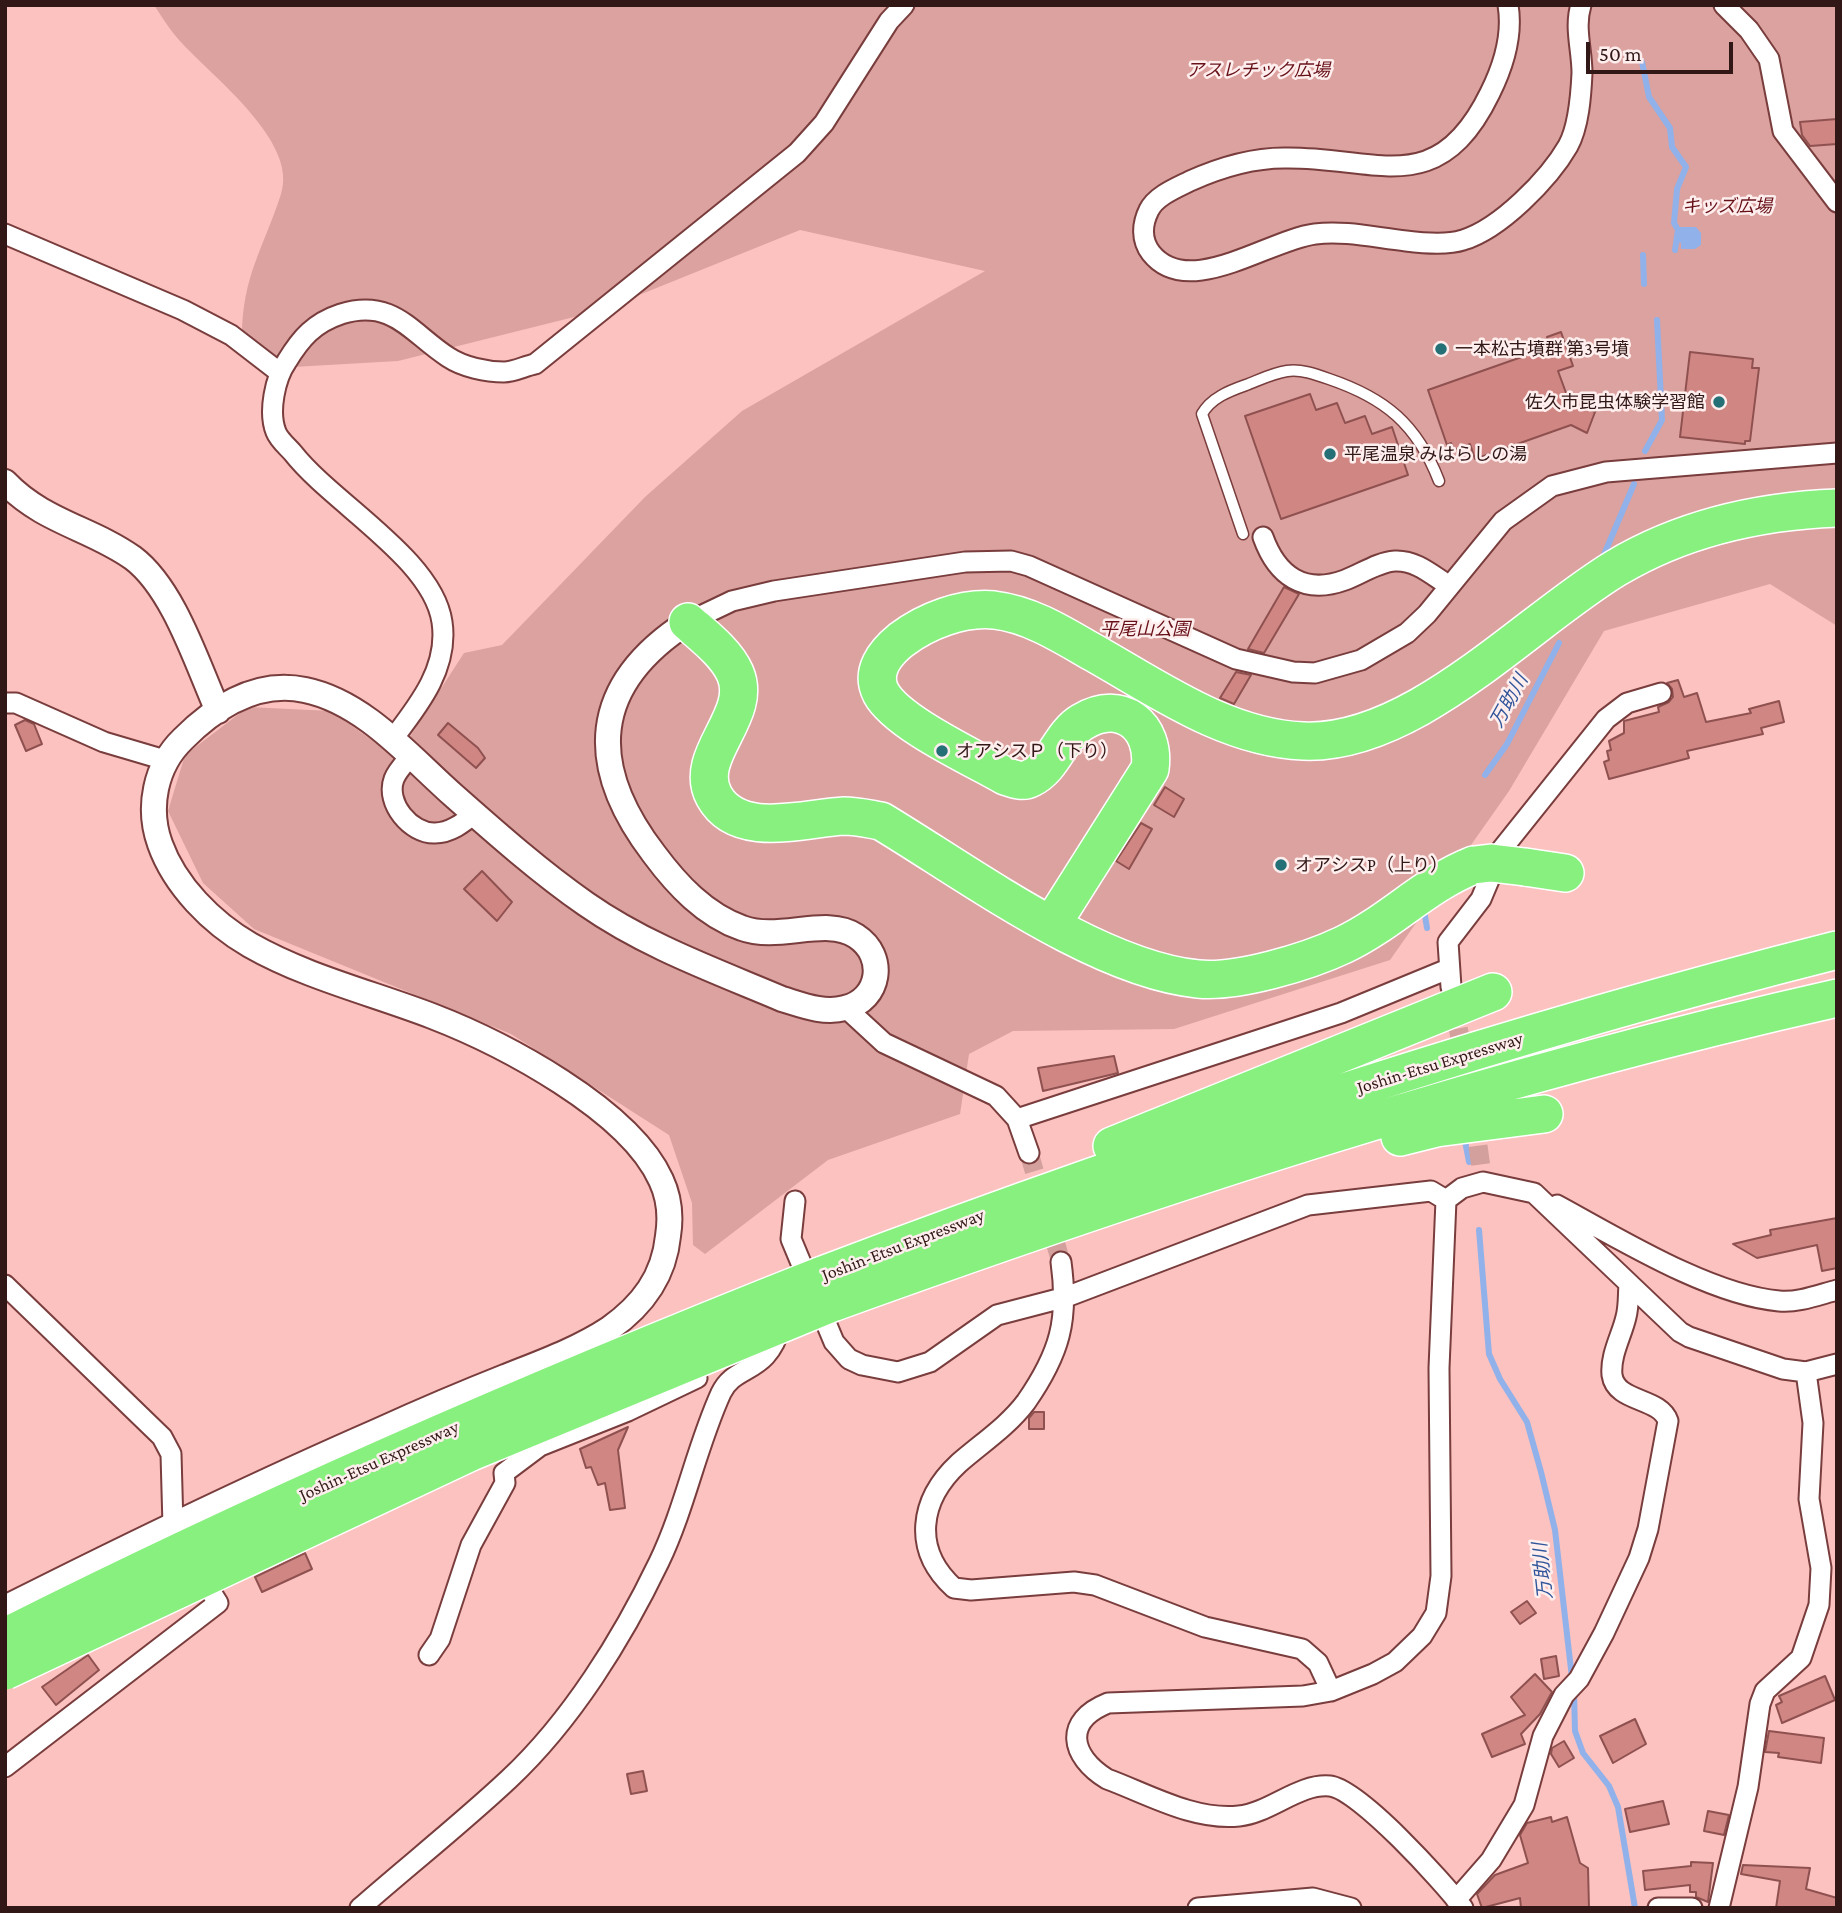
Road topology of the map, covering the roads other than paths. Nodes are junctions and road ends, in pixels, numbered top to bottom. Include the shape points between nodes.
1 (904, 5) edge
2 (1508, 5) edge
3 (1581, 5) edge
4 (1724, 5) edge
5 (1837, 202) edge
6 (5, 234) edge
7 (279, 372) junction
8 (1837, 453) edge
9 (1439, 481) dead end
10 (5, 482) edge
11 (1837, 508) edge
12 (1253, 535) joint
13 (1448, 585) junction
14 (688, 622) junction
15 (1661, 693) dead end
16 (5, 703) edge
17 (218, 711) junction
18 (401, 749) junction
19 (165, 760) junction
20 (474, 814) junction
21 (1564, 873) dead end
22 (1052, 925) junction
23 (1837, 950) edge
24 (1493, 992) dead end
25 (1837, 998) edge
26 (846, 1008) junction
27 (1544, 1114) dead end
28 (1017, 1119) junction
29 (1030, 1153) tunnel mouth
30 (1534, 1193) junction
31 (1446, 1200) junction
32 (795, 1201) dead end
33 (1007, 1240) junction
34 (1061, 1262) tunnel mouth
35 (816, 1280) junction
36 (1629, 1284) junction
37 (5, 1285) edge
38 (1837, 1290) edge
39 (1066, 1297) junction
40 (773, 1347) junction
41 (1837, 1364) edge
42 (1806, 1372) junction
43 (173, 1526) junction
44 (5, 1608) edge
45 (5, 1637) edge
46 (429, 1655) dead end
47 (5, 1671) edge
48 (1331, 1691) junction
49 (5, 1767) edge
50 (1460, 1904) edge
51 (360, 1908) edge
52 (1198, 1908) edge
53 (1352, 1908) edge
54 (1658, 1908) edge
55 (1692, 1908) edge
56 (1718, 1908) edge

1 - 7 street via 824,123 797,152 535,364 506,372 477,369 450,358 402,319 375,310 341,314 304,333
2 - 3 street via 1511,20 1501,70 1480,114 1454,146 1425,163 1387,168 1284,157 1214,170 1153,202 1144,220 1149,251 1164,267 1188,273 1300,236 1326,232 1410,242 1462,241 1496,224 1540,183 1569,145 1582,73 1577,21
4 - 5 street via 1769,58 1783,131
6 - 7 street via 183,310 231,335
7 - 18 street via 274,400 276,432 302,466 420,575 440,611 443,637 436,670
8 - 13 street via 1606,472 1569,480 1534,496 1503,521
9 - 12 lane via 1431,458 1400,416 1360,390 1305,371 1287,370 1230,390 1207,404 1202,414
10 - 17 street via 35,508 121,551 153,576
11 - 22 highway via 1747,518 1657,547 1574,595 1418,708 1382,726 1322,741 1270,738 1230,726 1051,629 1011,614 975,610 923,626 881,661 877,684 881,694 901,716 1005,776 1030,779 1068,733 1098,715 1126,717 1152,745 1150,769
12 - 13 street via 1282,571 1301,583 1324,587 1395,561 1416,564
13 - 14 street via 1427,614 1385,648 1315,673 1236,659 1011,561 964,562 774,591 732,601
14 - 22 highway via 726,660 739,687 709,775 722,806 755,822 849,816 881,821
14 - 26 street via 643,658 619,690 606,748 615,788 663,866 709,911 759,933 833,928 864,942 876,962 874,984 864,999
15 - 28 street via 1627,703 1606,719 1502,849 1481,899 1448,942 1449,978
16 - 19 street via 16,703 103,741
17 - 18 street via 257,691 300,689 339,702
17 - 19 street via 179,742
18 - 20 street
18 - 20 street via 392,789 396,807 407,820 434,833 456,827
19 - 43 street via 154,797 156,832 175,874 210,915 271,956 463,1029 577,1094 645,1152 667,1194 669,1218 664,1258 654,1285 609,1329
20 - 26 street via 587,904 635,934 782,999 822,1009
21 - 22 highway, bridge via 1474,865 1432,885 1367,933 1341,946 1223,979 1180,976 1136,963
23 - 35 highway, Joshin-Etsu Expressway via 1421,1068 1075,1182
24 - 35 highway via 1033,1178
25 - 33 highway, Joshin-Etsu Expressway via 1423,1107 1155,1189
26 - 28 street via 884,1043 996,1096
27 - 33 highway via 1436,1128
28 - 29 street
30 - 31 street via 1483,1182 1462,1188
30 - 36 street
30 - 38 street via 1684,1271 1746,1296 1780,1301
31 - 39 street via 1431,1191 1308,1205
31 - 48 street via 1439,1368 1441,1576 1436,1613 1422,1636 1395,1662
32 - 35 street via 791,1239
33 - 35 highway, Joshin-Etsu Expressway
34 - 39 street
35 - 39 street via 841,1351 862,1365 898,1372 930,1362 997,1315
35 - 40 street
35 - 45 highway, Joshin-Etsu Expressway, bridge via 595,1366 445,1431
35 - 47 highway, Joshin-Etsu Expressway, bridge via 459,1457
36 - 42 street via 1689,1337 1783,1369
36 - 50 street via 1627,1315 1612,1378 1625,1393 1661,1409 1668,1421 1648,1529 1604,1633 1543,1736 1524,1805
37 - 43 street via 162,1437 171,1454
39 - 48 street via 1059,1343 1030,1396 994,1436 958,1465 933,1502 927,1517 926,1550 941,1576 954,1588 971,1590 1074,1582 1096,1586 1205,1627 1302,1649 1318,1663
40 - 46 street via 540,1446 504,1473 505,1483 471,1545 440,1639
40 - 51 street via 759,1364 723,1389 658,1565 626,1624 562,1720 510,1778
41 - 42 street
42 - 56 street via 1813,1423 1809,1499 1821,1568 1819,1605 1801,1658 1765,1691 1760,1704 1748,1787
43 - 44 street
43 - 49 street via 218,1603
48 - 50 street via 1108,1703 1085,1715 1077,1742 1086,1763 1107,1779 1200,1814 1241,1816 1310,1789 1337,1788 1371,1811
52 - 53 street via 1313,1898
54 - 55 street

